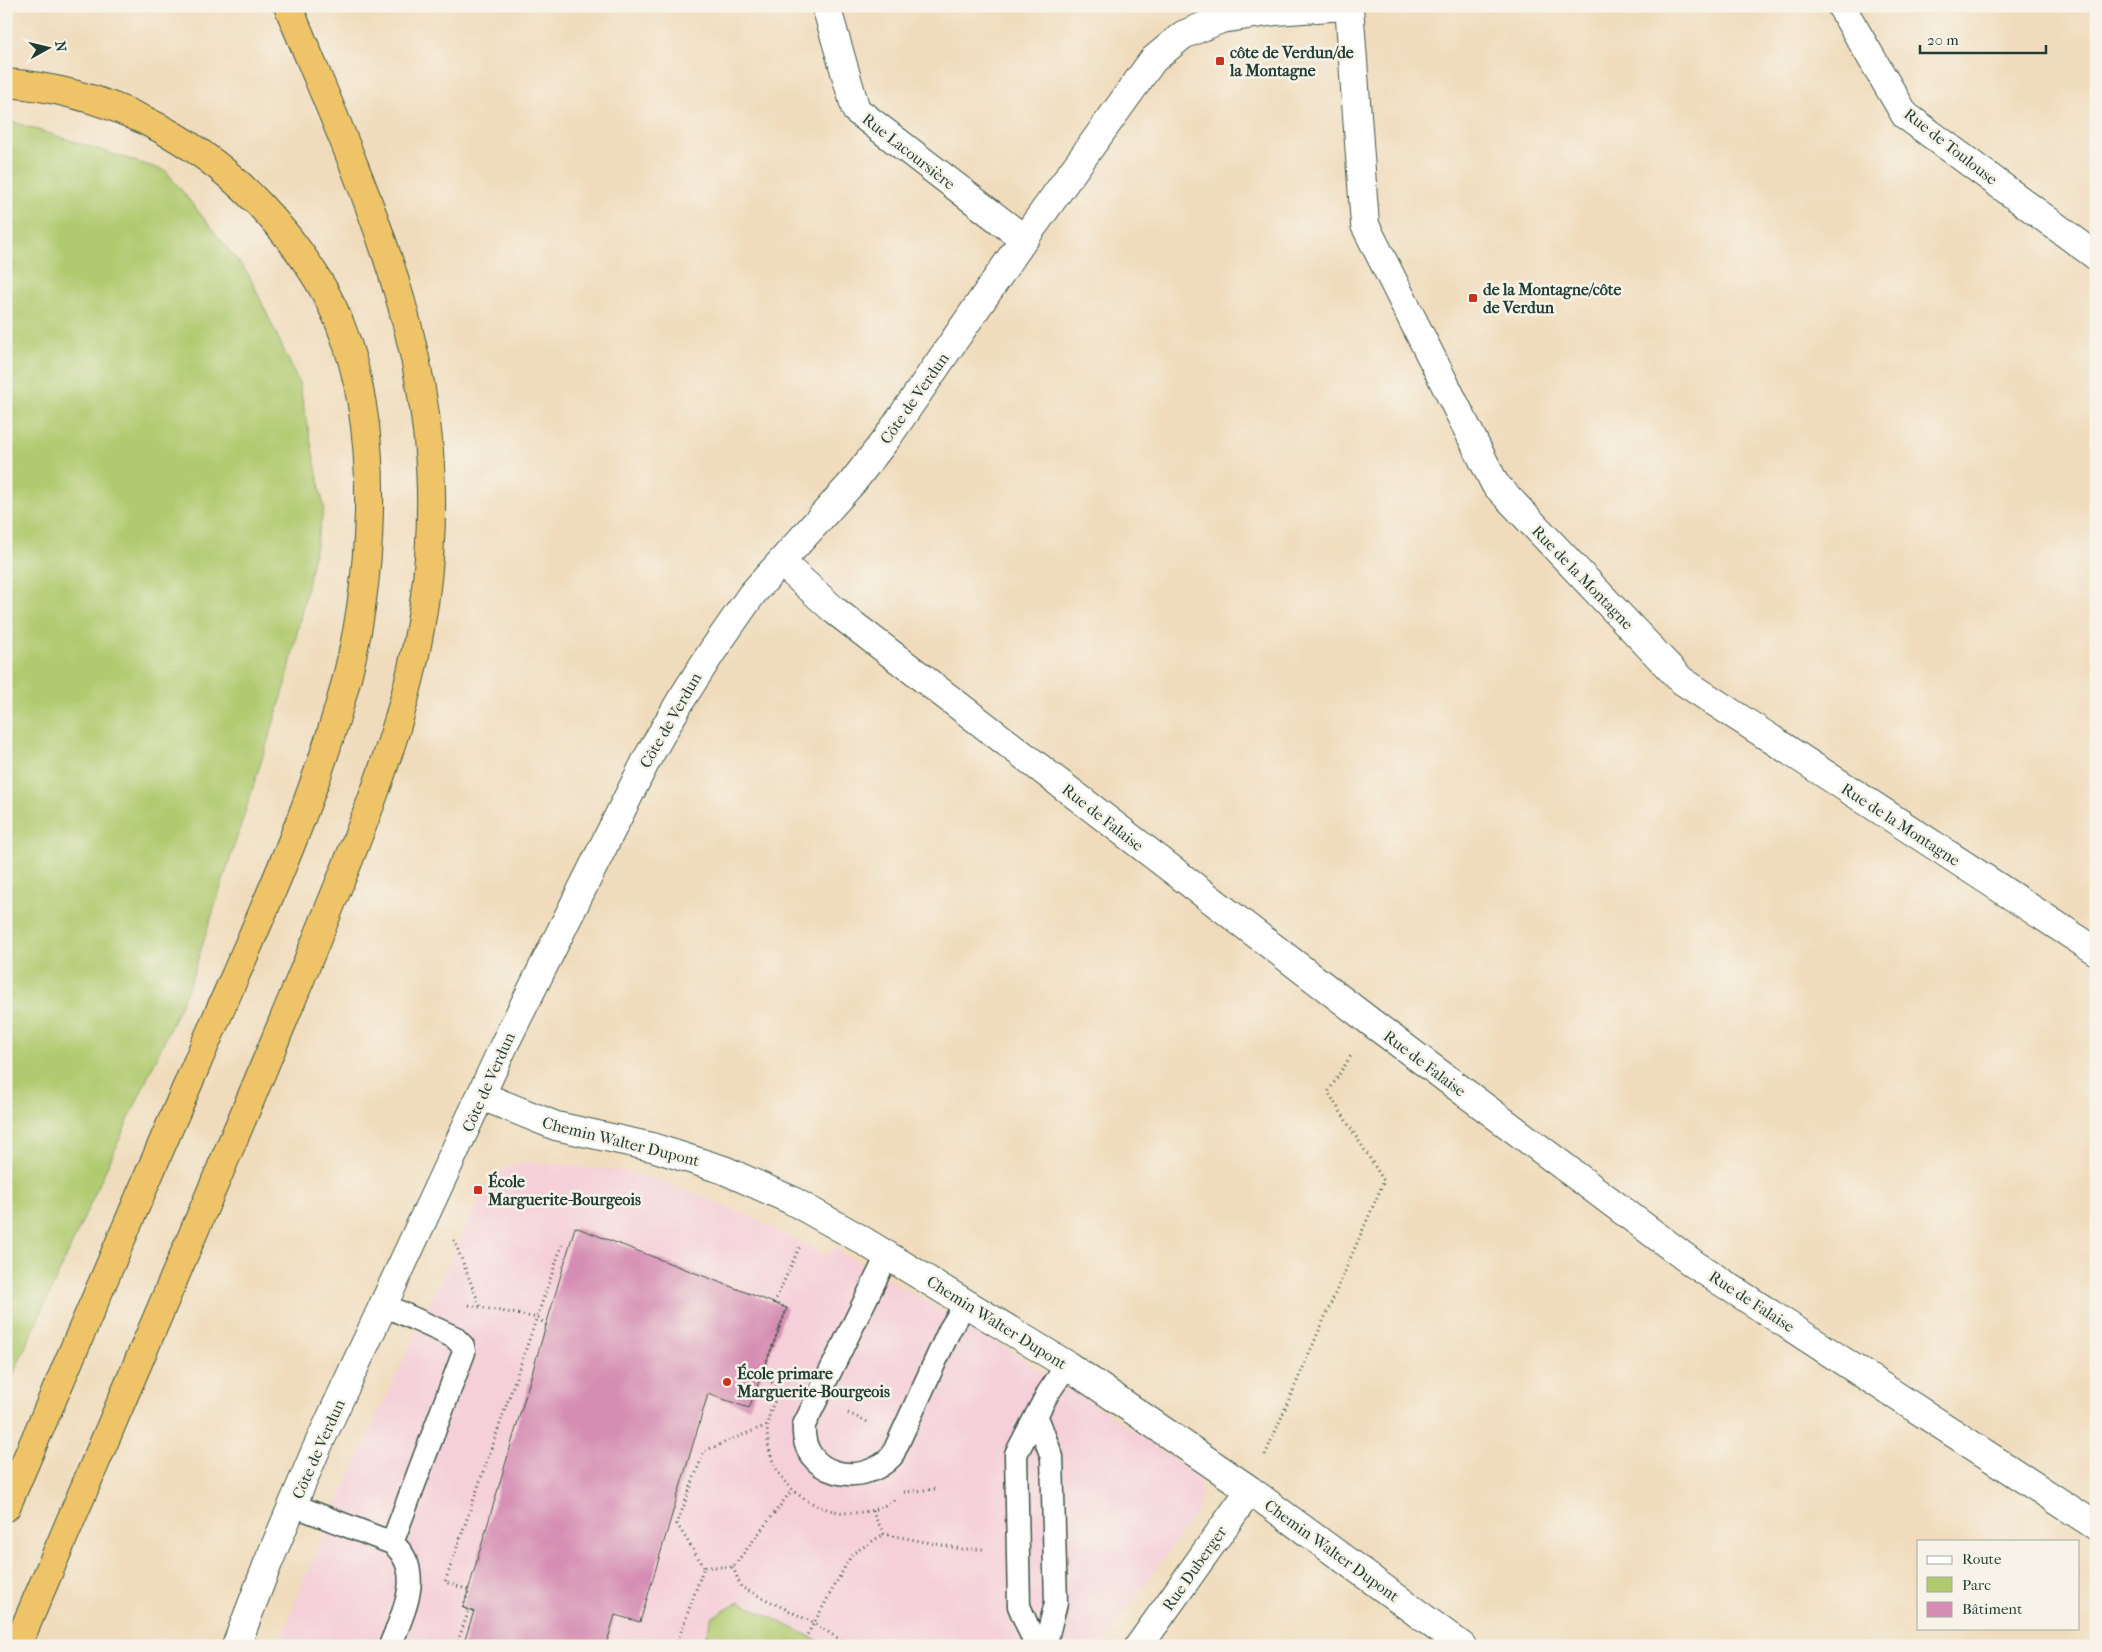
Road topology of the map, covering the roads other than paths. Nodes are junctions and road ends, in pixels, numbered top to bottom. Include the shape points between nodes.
1 (288, 6) edge
2 (826, 6) edge
3 (1344, 6) edge
4 (1349, 6) edge
5 (1840, 6) edge
6 (6, 83) edge
7 (1024, 239) junction
8 (2096, 256) edge
9 (781, 562) junction
10 (2096, 951) edge
11 (482, 1096) junction
12 (888, 1254) junction
13 (967, 1302) junction
14 (384, 1304) junction
15 (1067, 1365) junction
16 (1037, 1417) junction
17 (1250, 1490) junction
18 (293, 1505) junction
19 (6, 1507) edge
20 (2096, 1526) edge
21 (392, 1543) junction
22 (17, 1646) edge
23 (236, 1646) edge
24 (390, 1646) edge
25 (1036, 1646) edge
26 (1045, 1646) edge
27 (1139, 1646) edge
28 (1462, 1646) edge

1 - 22 highway via 383,241 413,347 426,416 432,488 429,563 421,630 398,729 351,857
2 - 7 street, Rue Lacoursière via 856,110
3 - 7 street, Côte de Verdun via 1221,19 1183,35 1153,60
4 - 10 street, Rue de la Montagne via 1364,225 1495,484 1681,680
5 - 8 street, Rue de Toulouse via 1905,115
6 - 19 highway via 65,91 140,117 179,138 216,165 281,228 324,291 350,352 364,415 369,490 364,571 352,656 318,772
7 - 9 street, Côte de Verdun via 887,438 852,483
9 - 11 street, Côte de Verdun via 752,594 726,631 666,726 577,897
9 - 20 street, Rue de Falaise via 834,610 1372,1023 1694,1264
11 - 12 street, Chemin Walter Dupont via 556,1126 652,1147 724,1170 783,1196
11 - 14 street, Côte de Verdun
12 - 13 street, Chemin Walter Dupont
12 - 13 lane via 804,1425 807,1446 825,1468 841,1474 857,1474 881,1467 892,1456 950,1329
13 - 15 street, Chemin Walter Dupont
14 - 18 street, Côte de Verdun
14 - 21 lane via 454,1337 464,1352
15 - 16 lane
15 - 17 street, Chemin Walter Dupont
16 - 25 lane via 1016,1454 1019,1606
16 - 26 lane via 1052,1457 1056,1603
17 - 27 street, Rue Duberger
17 - 28 street, Chemin Walter Dupont
18 - 21 lane
18 - 23 street, Côte de Verdun
21 - 24 lane via 405,1557 410,1581 406,1606

